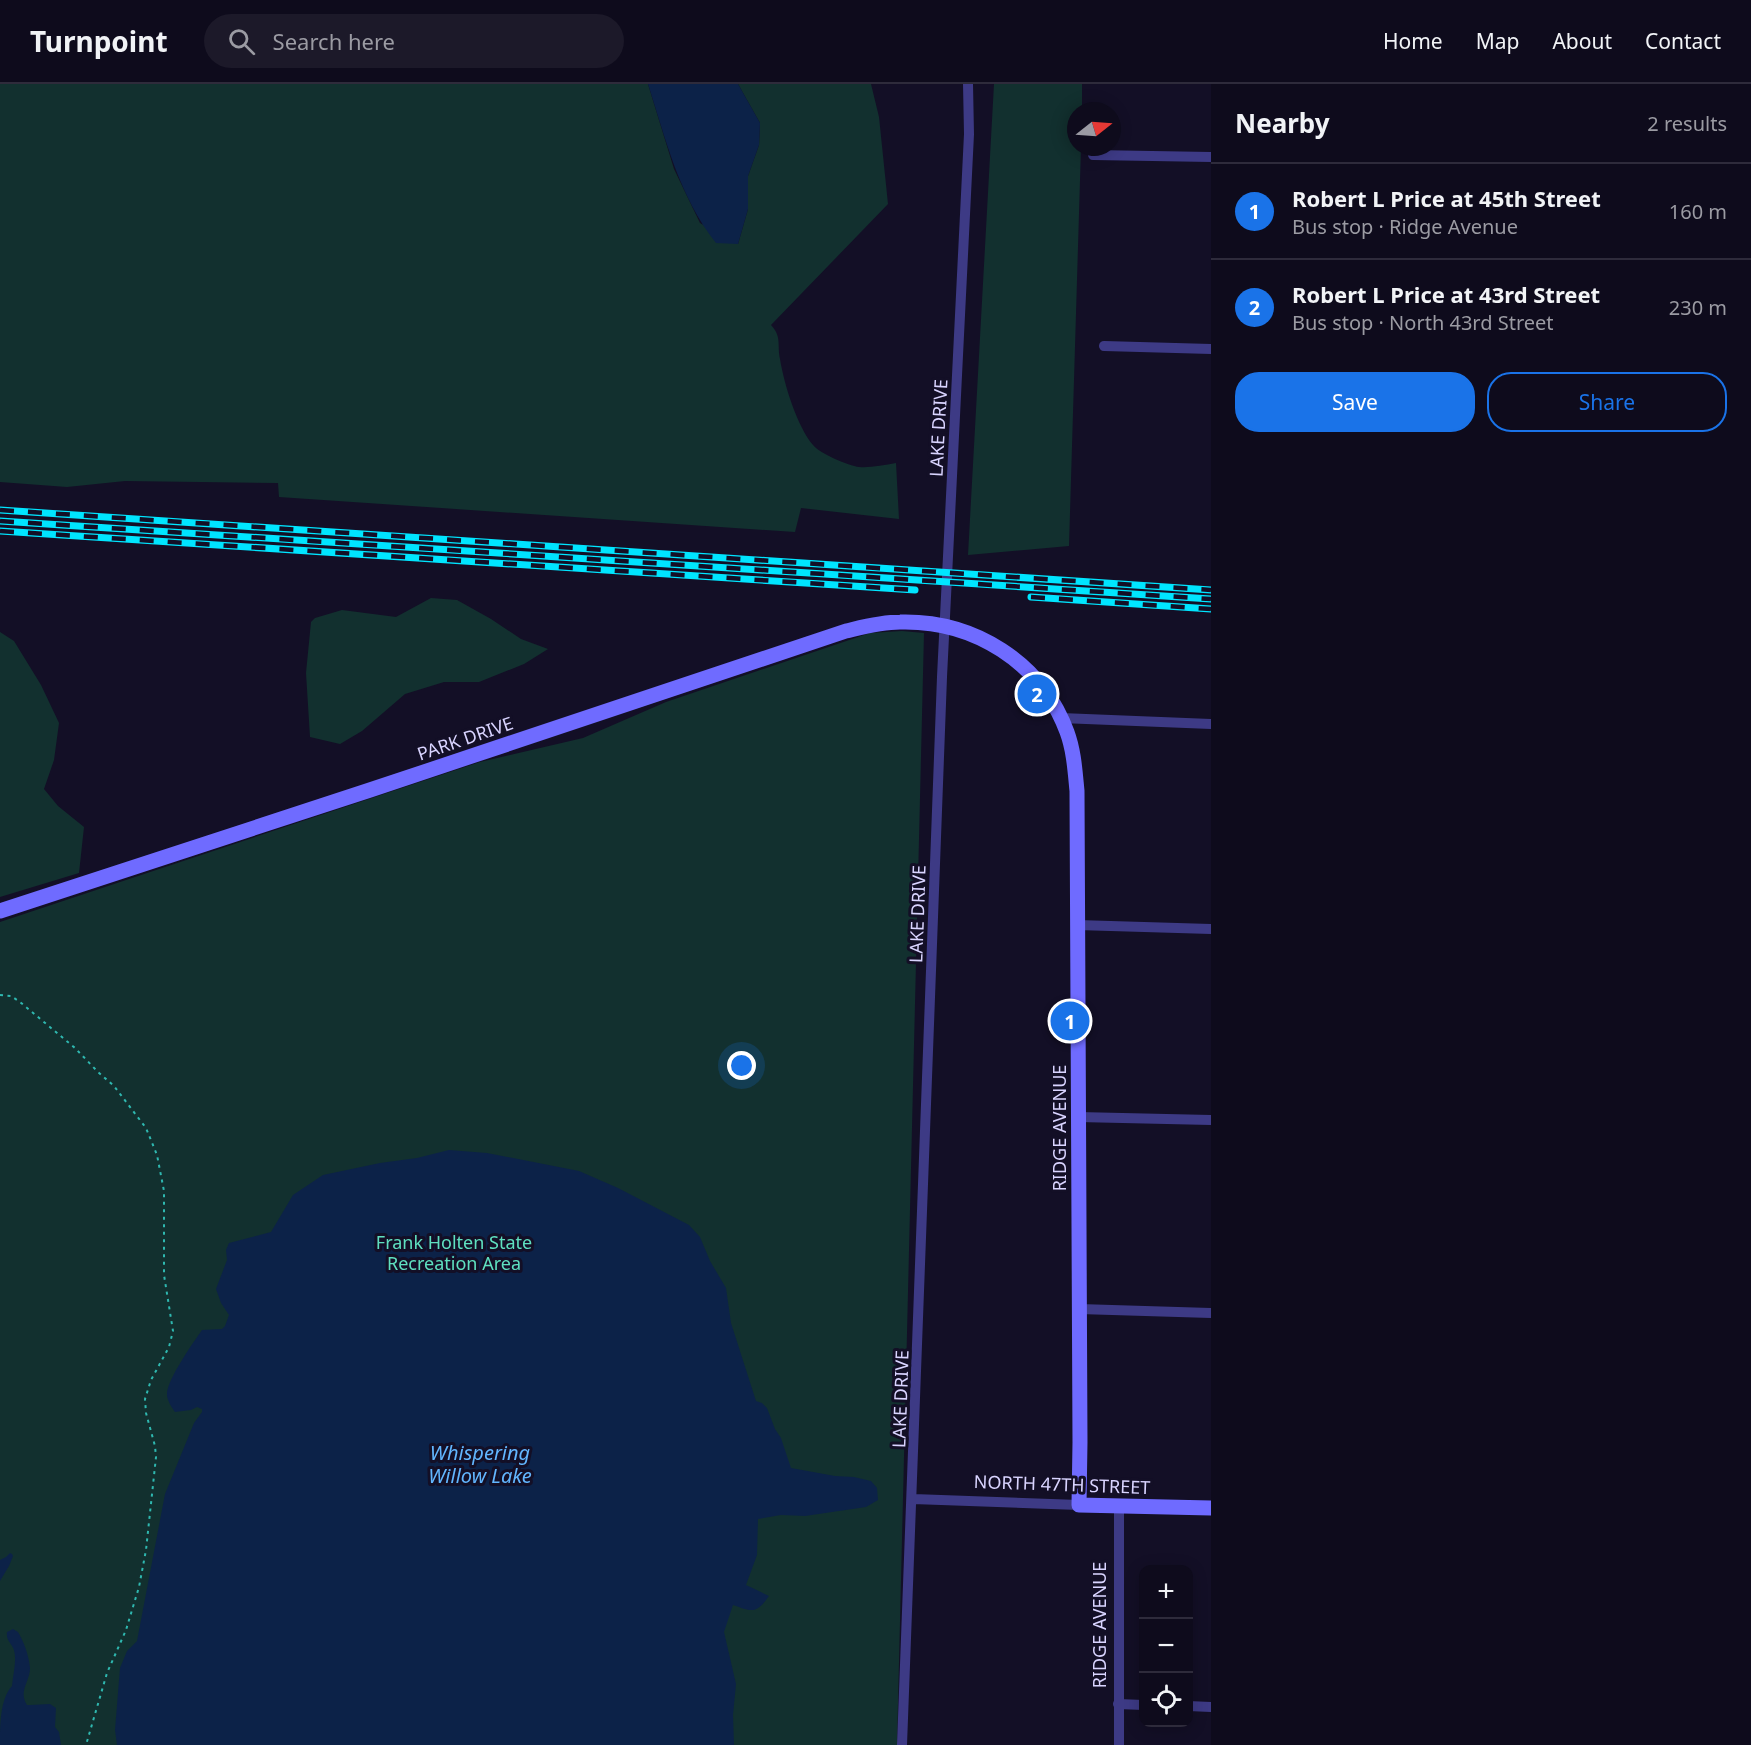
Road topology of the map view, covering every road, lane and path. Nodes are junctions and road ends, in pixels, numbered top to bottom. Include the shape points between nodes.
1 (968, 84) edge
2 (1121, 155) edge
3 (1211, 157) edge
4 (1104, 346) dead end
5 (1211, 349) edge
6 (1061, 718) junction
7 (1211, 724) edge
8 (0, 911) edge
9 (1077, 925) junction
10 (1211, 929) edge
11 (0, 995) edge
12 (1078, 1117) junction
13 (1211, 1120) edge
14 (1079, 1309) junction
15 (1211, 1313) edge
16 (913, 1499) junction
17 (1079, 1505) junction
18 (1119, 1505) junction
19 (1211, 1508) edge
20 (1118, 1704) junction
21 (1139, 1705) edge
22 (1193, 1706) edge
23 (1211, 1707) edge
24 (86, 1745) edge
25 (902, 1745) edge
26 (1119, 1745) edge

1 - 16 street, LAKE DRIVE
2 - 3 street
4 - 5 street
6 - 7 street
6 - 8 street, PARK DRIVE via 1041,686 1013,658 983,638 946,626 884,623 815,640
6 - 9 street, RIDGE AVENUE via 1071,746 1077,791
9 - 10 street
9 - 12 street, RIDGE AVENUE
11 - 24 path via 20,1002 114,1086 150,1134 163,1180 164,1275 173,1331 145,1399 156,1457 146,1550 134,1608 107,1672
12 - 13 street
12 - 14 street, RIDGE AVENUE
14 - 15 street
14 - 17 street, RIDGE AVENUE
16 - 17 street, NORTH 47TH STREET
16 - 25 street, LAKE DRIVE
17 - 18 street, NORTH 47TH STREET
18 - 19 street, NORTH 47TH STREET
18 - 20 street, RIDGE AVENUE
20 - 21 street
20 - 26 street, RIDGE AVENUE
22 - 23 street

